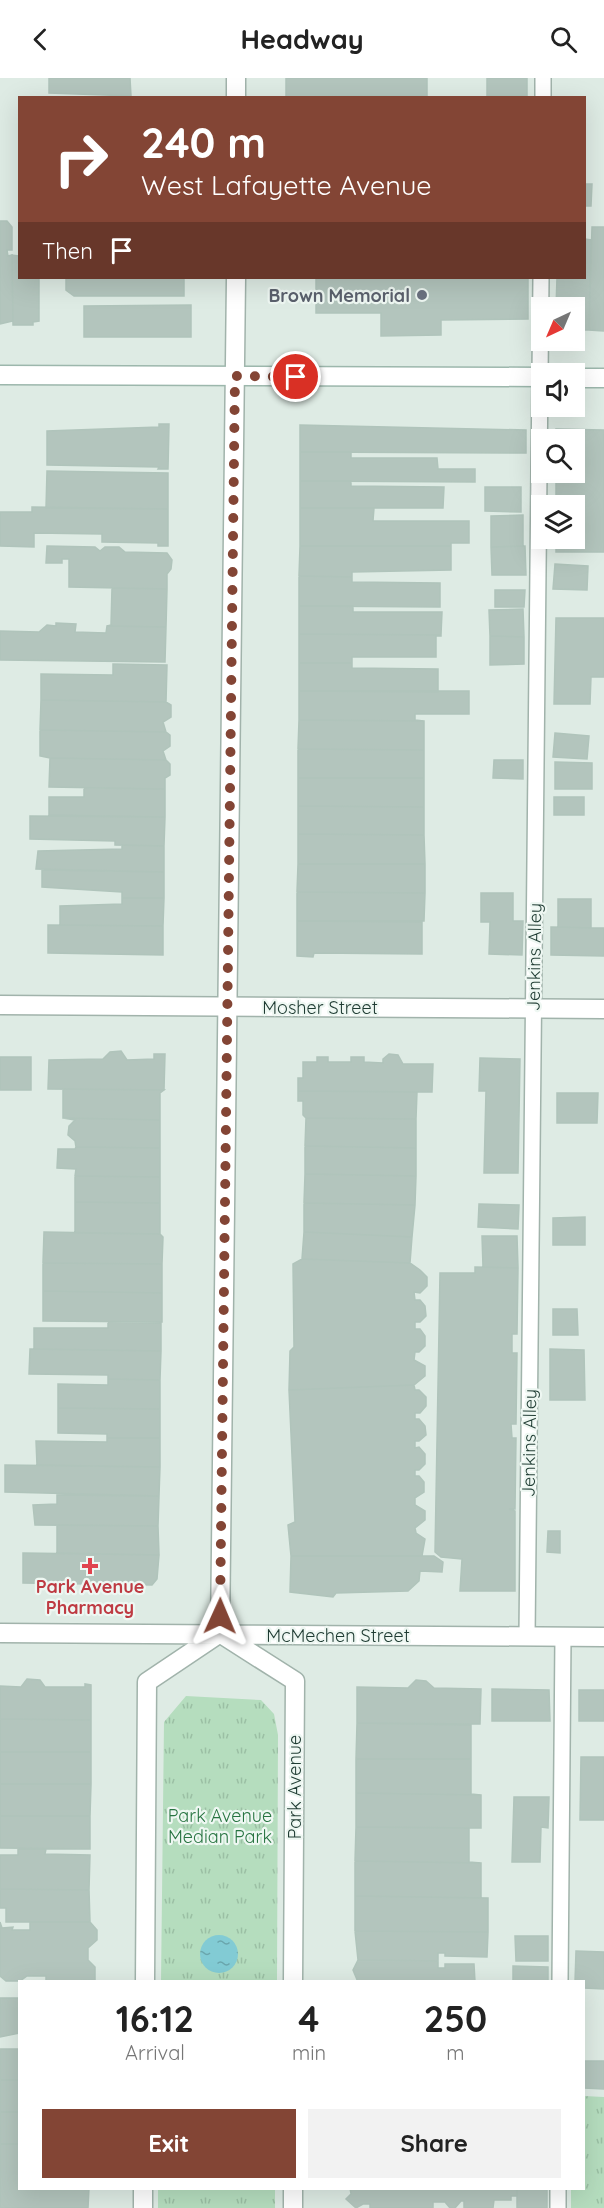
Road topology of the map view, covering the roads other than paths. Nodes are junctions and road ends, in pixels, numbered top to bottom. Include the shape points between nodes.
1 (236, 78) edge
2 (543, 78) edge
3 (236, 96) edge
4 (543, 96) edge
5 (236, 279) edge
6 (541, 279) edge
7 (541, 363) edge
8 (0, 375) edge
9 (235, 376) junction
10 (531, 378) edge
11 (585, 378) edge
12 (604, 378) edge
13 (541, 417) edge
14 (0, 1005) edge
15 (228, 1006) junction
16 (534, 1008) junction
17 (604, 1009) edge
18 (220, 1633) junction
19 (0, 1634) edge
20 (527, 1636) junction
21 (563, 1636) junction
22 (604, 1636) edge
23 (145, 1980) edge
24 (294, 1980) edge
25 (560, 1980) edge
26 (143, 2190) edge
27 (293, 2190) edge
28 (558, 2190) edge
29 (142, 2208) edge
30 (292, 2208) edge
31 (558, 2208) edge

1 - 3 street
2 - 4 lane
5 - 9 street
6 - 7 lane, Jenkins Alley
8 - 9 street
9 - 10 street
9 - 15 street
11 - 12 street
13 - 16 lane, Jenkins Alley
14 - 15 street, Mosher Street
15 - 16 street, Mosher Street
15 - 18 street
16 - 17 street, Mosher Street
16 - 20 lane, Jenkins Alley
18 - 19 street, McMechen Street
18 - 20 street, McMechen Street
18 - 23 street via 147,1682
18 - 24 street, Park Avenue via 295,1681
20 - 21 street, McMechen Street
21 - 22 street, McMechen Street
21 - 25 lane
26 - 29 street
27 - 30 street
28 - 31 lane

